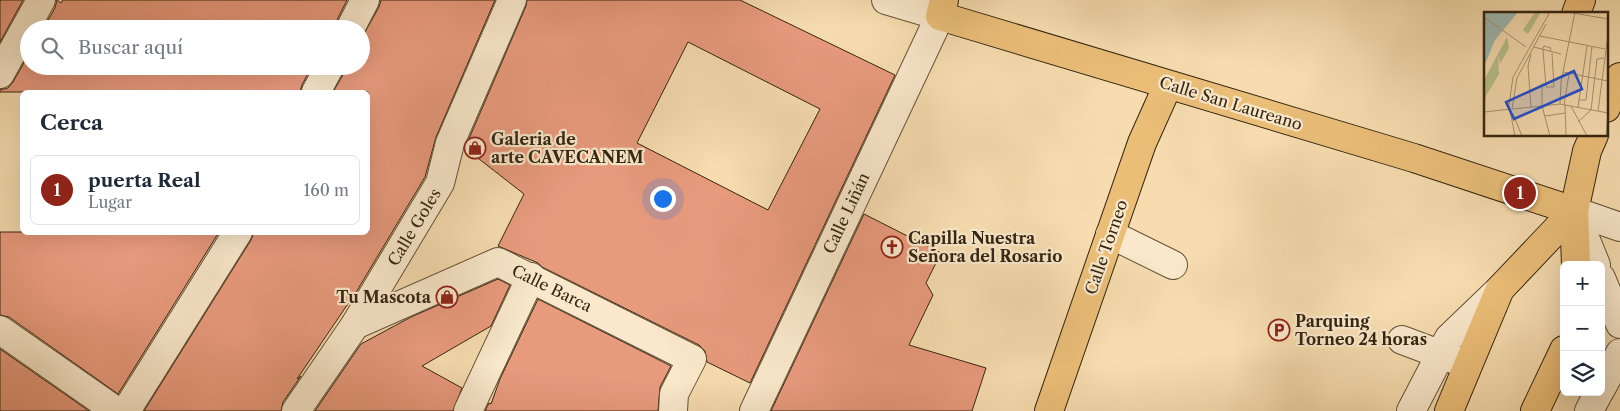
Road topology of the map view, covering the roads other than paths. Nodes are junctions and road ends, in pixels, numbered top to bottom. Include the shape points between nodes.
1 (41, 0) edge
2 (365, 0) edge
3 (512, 0) edge
4 (886, 0) edge
5 (1581, 0) edge
6 (942, 8) edge
7 (1577, 12) edge
8 (30, 20) edge
9 (355, 20) edge
10 (20, 38) edge
11 (0, 74) edge
12 (325, 75) edge
13 (1620, 76) edge
14 (1168, 85) junction
15 (317, 90) edge
16 (1608, 103) edge
17 (1588, 140) edge
18 (1574, 211) junction
19 (1620, 227) edge
20 (1110, 234) junction
21 (236, 235) edge
22 (1576, 261) edge
23 (1594, 261) edge
24 (1173, 265) dead end
25 (531, 277) junction
26 (1605, 288) edge
27 (1500, 290) junction
28 (1620, 324) edge
29 (355, 325) junction
30 (0, 330) edge
31 (1402, 340) dead end
32 (1564, 351) edge
33 (1620, 353) edge
34 (1440, 354) junction
35 (1469, 365) junction
36 (1605, 381) edge
37 (1597, 396) edge
38 (676, 410) edge
39 (116, 411) edge
40 (126, 411) edge
41 (296, 411) edge
42 (468, 411) edge
43 (754, 411) edge
44 (1050, 411) edge
45 (1411, 411) edge
46 (1449, 411) edge
47 (1535, 411) edge
48 (1589, 411) edge

1 - 8 street
2 - 9 street
3 - 29 street, Calle Goles via 450,143 440,182
4 - 6 street, Calle San Laureano
5 - 7 main road
6 - 14 main road, Calle San Laureano
6 - 43 street, Calle Liñán
10 - 11 street
12 - 15 street
13 - 16 main road
14 - 18 main road, Calle San Laureano via 1414,158
14 - 20 main road, Calle Torneo via 1142,143
17 - 18 main road
18 - 19 street
18 - 22 main road
18 - 23 street
18 - 27 main road
20 - 24 street
20 - 44 main road, Calle Torneo
21 - 40 street
25 - 29 street, Calle Barca via 498,262
25 - 38 street, Calle Barca via 692,358 674,394
25 - 42 street
26 - 28 street
27 - 34 street via 1449,338
27 - 35 main road
29 - 41 street, Calle Goles
30 - 39 street
31 - 34 street
32 - 47 main road
33 - 36 street
34 - 35 street
34 - 45 street
35 - 46 main road
37 - 48 street

